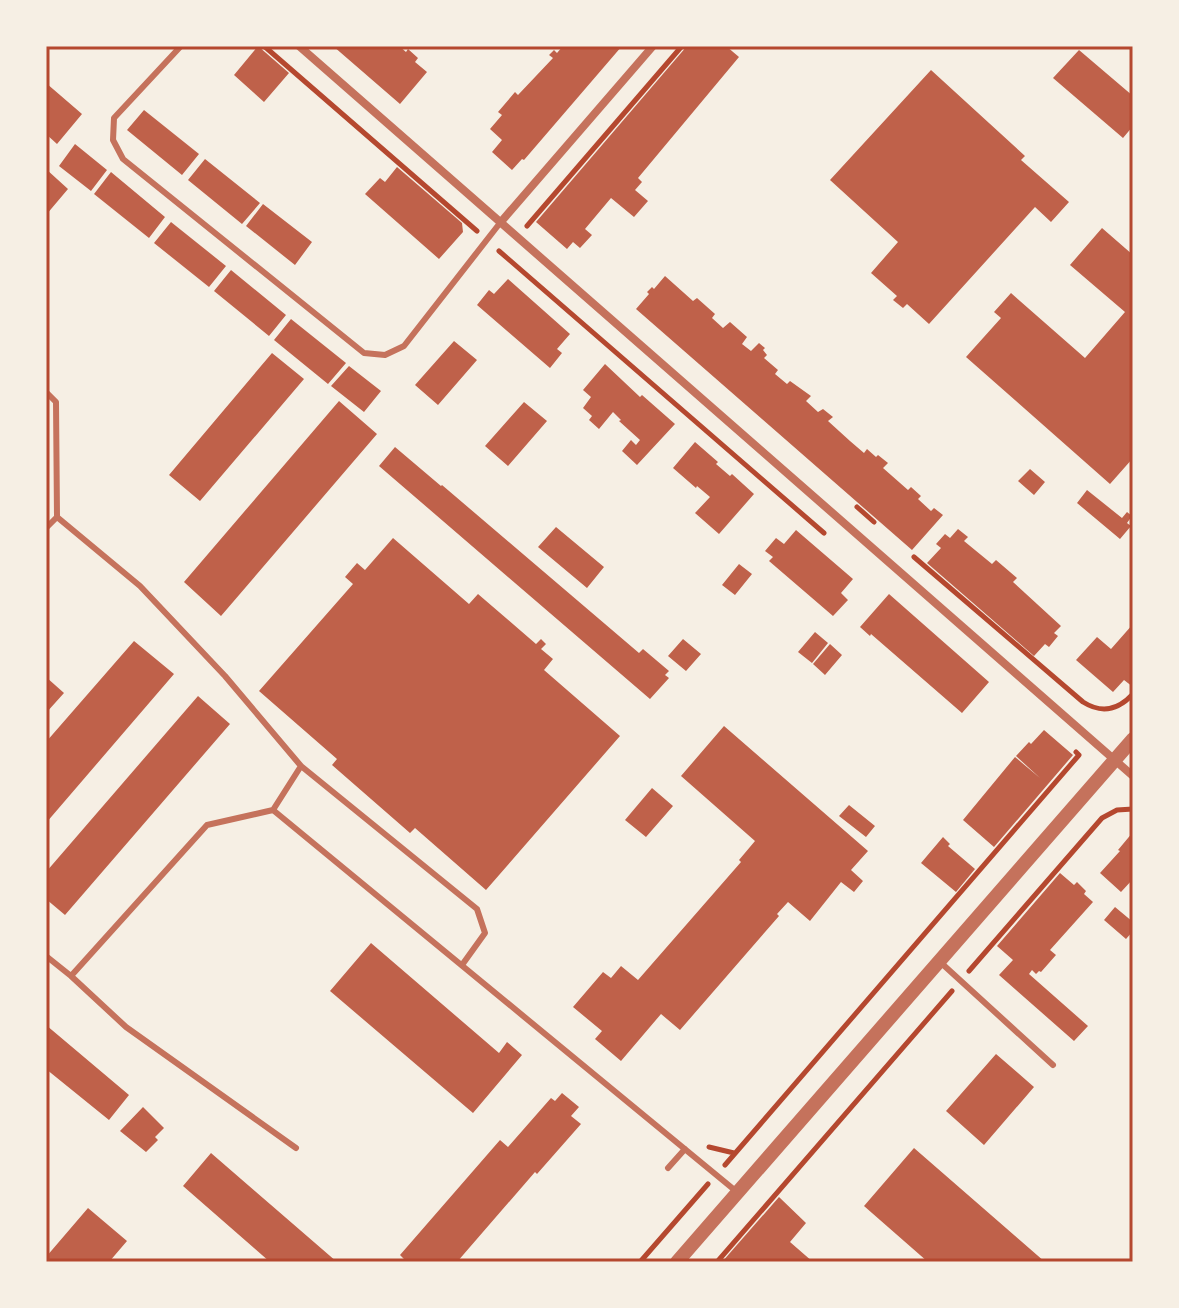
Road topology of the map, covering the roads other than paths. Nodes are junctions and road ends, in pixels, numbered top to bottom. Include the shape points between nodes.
1 (181, 46) edge
2 (299, 46) edge
3 (653, 46) edge
4 (500, 223) junction
5 (46, 392) edge
6 (57, 517) junction
7 (46, 528) edge
8 (1133, 739) edge
9 (1114, 760) junction
10 (301, 766) junction
11 (1133, 776) edge
12 (273, 810) junction
13 (46, 956) edge
14 (939, 961) junction
15 (462, 965) junction
16 (71, 976) junction
17 (1053, 1065) dead end
18 (296, 1148) dead end
19 (685, 1149) junction
20 (668, 1168) dead end
21 (737, 1192) junction
22 (677, 1262) edge

1 - 4 lane via 114,118 113,140 123,159 364,353 385,355 404,346
2 - 4 street
3 - 4 street
4 - 9 street
5 - 6 lane via 56,402
6 - 7 lane
6 - 10 lane via 140,586
8 - 9 street
9 - 11 street
9 - 14 street
10 - 12 lane
10 - 15 lane via 477,909 485,933
12 - 15 lane
12 - 16 lane via 207,825
13 - 16 lane
14 - 17 lane
14 - 21 street
15 - 19 lane
16 - 18 lane via 126,1027
19 - 20 lane
19 - 21 lane
21 - 22 street

